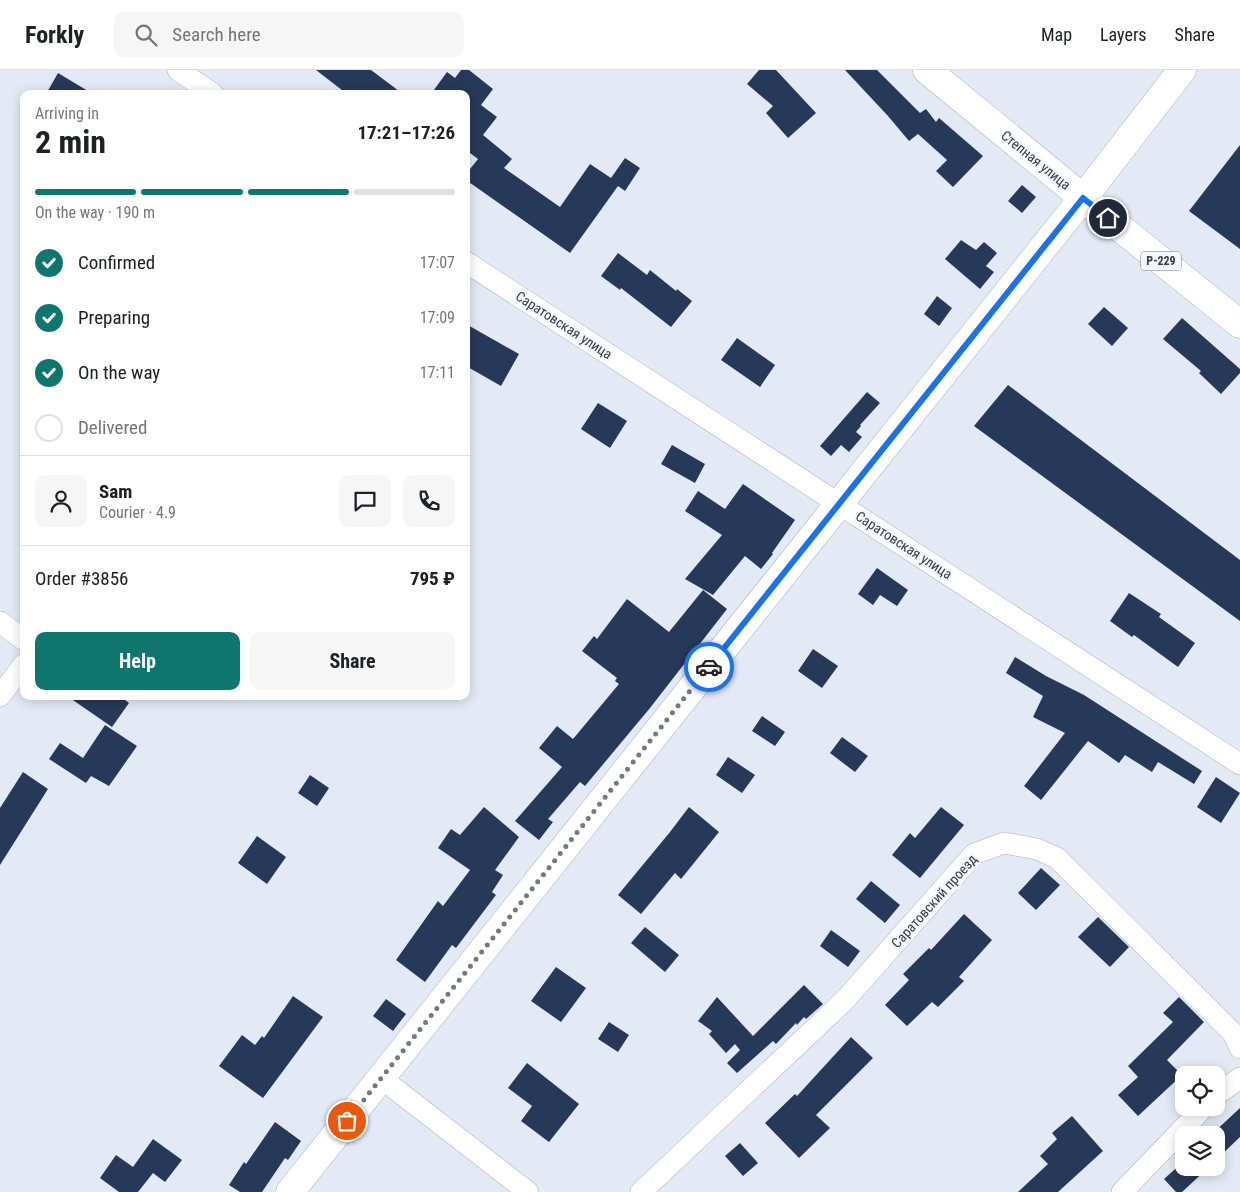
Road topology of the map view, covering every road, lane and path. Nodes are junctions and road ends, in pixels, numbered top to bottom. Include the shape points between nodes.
1 (178, 70) edge
2 (927, 70) edge
3 (1182, 70) edge
4 (207, 90) edge
5 (1083, 198) junction
6 (470, 265) edge
7 (1240, 324) edge
8 (840, 503) junction
9 (0, 622) edge
10 (20, 637) edge
11 (20, 669) edge
12 (0, 696) edge
13 (1240, 764) edge
14 (1240, 1048) edge
15 (381, 1078) junction
16 (1240, 1078) edge
17 (1225, 1089) edge
18 (1195, 1116) edge
19 (290, 1192) edge
20 (528, 1192) edge
21 (641, 1192) edge
22 (1122, 1192) edge

1 - 4 street
2 - 5 main road, Степная улица
3 - 5 main road
5 - 7 main road, Степная улица / Р-229
5 - 8 main road
6 - 8 street, Саратовская улица
8 - 13 street, Саратовская улица
8 - 15 main road
9 - 10 street
11 - 12 street
14 - 21 street, Саратовский проезд via 1233,1033 1058,858 1037,849 1004,843 974,854 844,1001
15 - 19 main road
15 - 20 street
16 - 17 street
18 - 22 street

